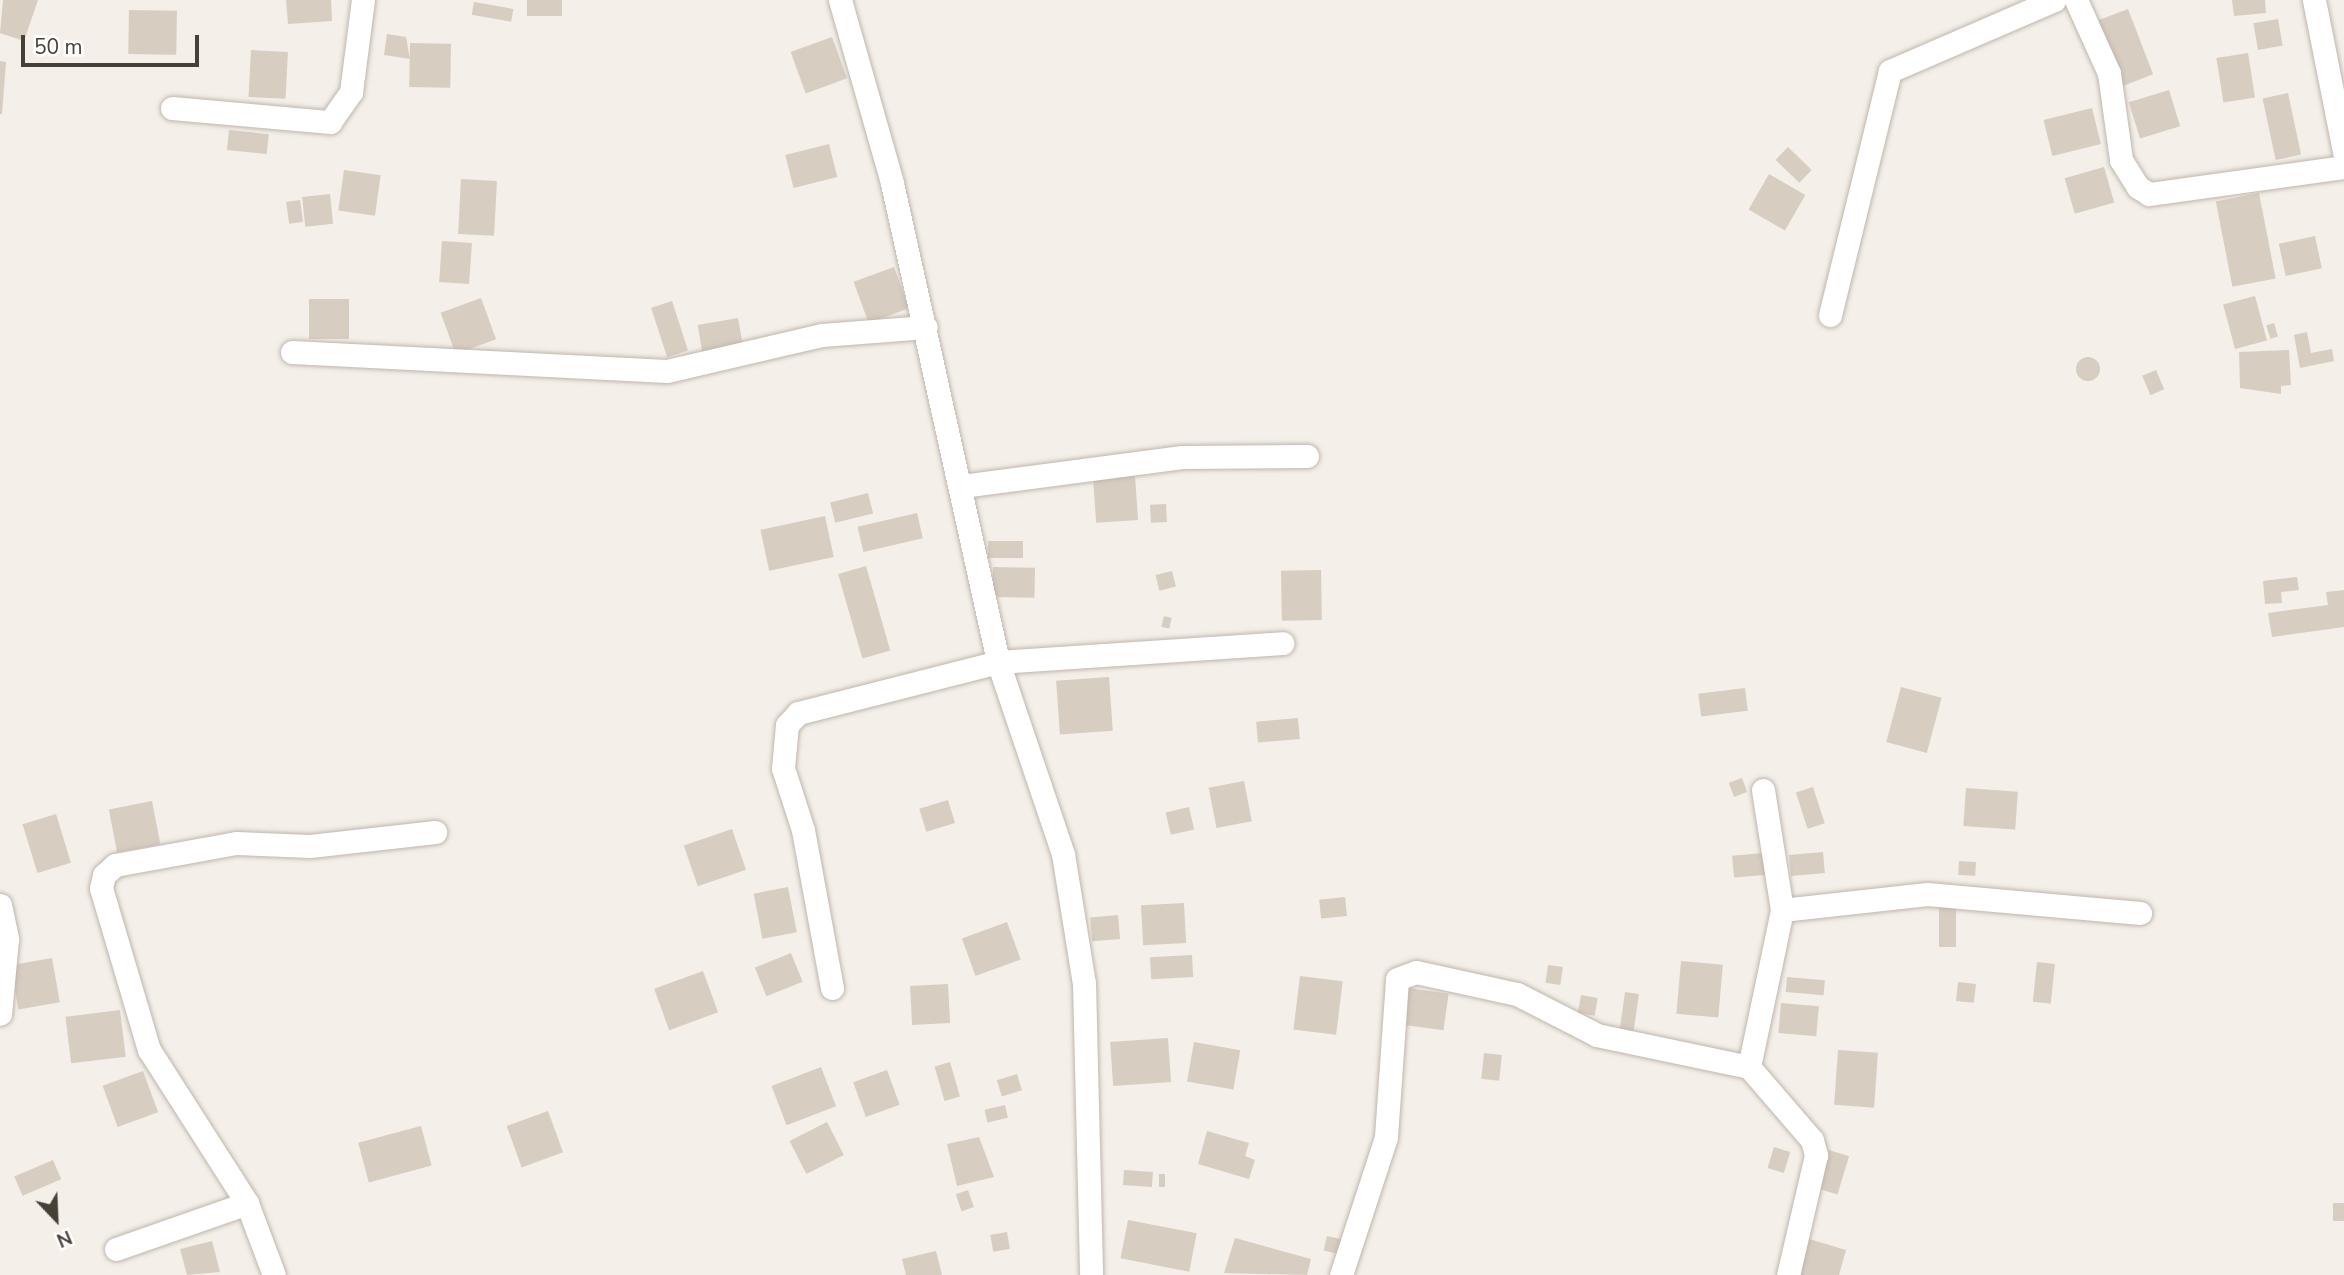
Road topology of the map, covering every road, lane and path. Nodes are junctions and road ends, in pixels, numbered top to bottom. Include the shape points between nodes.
1 (363, 0) edge
2 (840, 0) edge
3 (2054, 0) edge
4 (2076, 0) edge
5 (2314, 0) edge
6 (172, 108) dead end
7 (2344, 151) edge
8 (2344, 167) edge
9 (1830, 314) dead end
10 (926, 327) junction
11 (292, 352) dead end
12 (1307, 456) dead end
13 (962, 486) junction
14 (1282, 643) dead end
15 (998, 662) junction
16 (1763, 790) dead end
17 (435, 832) dead end
18 (0, 905) edge
19 (1782, 910) junction
20 (2140, 913) dead end
21 (832, 988) dead end
22 (0, 1014) edge
23 (1749, 1067) junction
24 (247, 1203) junction
25 (116, 1249) dead end
26 (274, 1275) edge
27 (1091, 1275) edge
28 (1341, 1275) edge
29 (1788, 1275) edge

1 - 6 street via 351,92 330,121
2 - 10 street
3 - 9 street via 1890,71
4 - 8 street via 2109,73 2121,160 2138,187 2149,194
5 - 7 street
10 - 11 street via 822,335 667,371
10 - 13 street
12 - 13 street via 1182,457
13 - 15 street
14 - 15 street
15 - 21 street via 798,713 787,725 783,768 803,830
15 - 27 street via 1063,854 1084,983
16 - 19 street
17 - 24 street via 310,846 236,843 115,865 104,875 101,888 149,1050
18 - 22 street via 8,939
19 - 20 street via 1927,894
19 - 23 street
23 - 28 street via 1597,1035 1517,994 1466,979 1405,973 1397,979 1387,1137
23 - 29 street via 1812,1140 1816,1155
24 - 25 street
24 - 26 street

